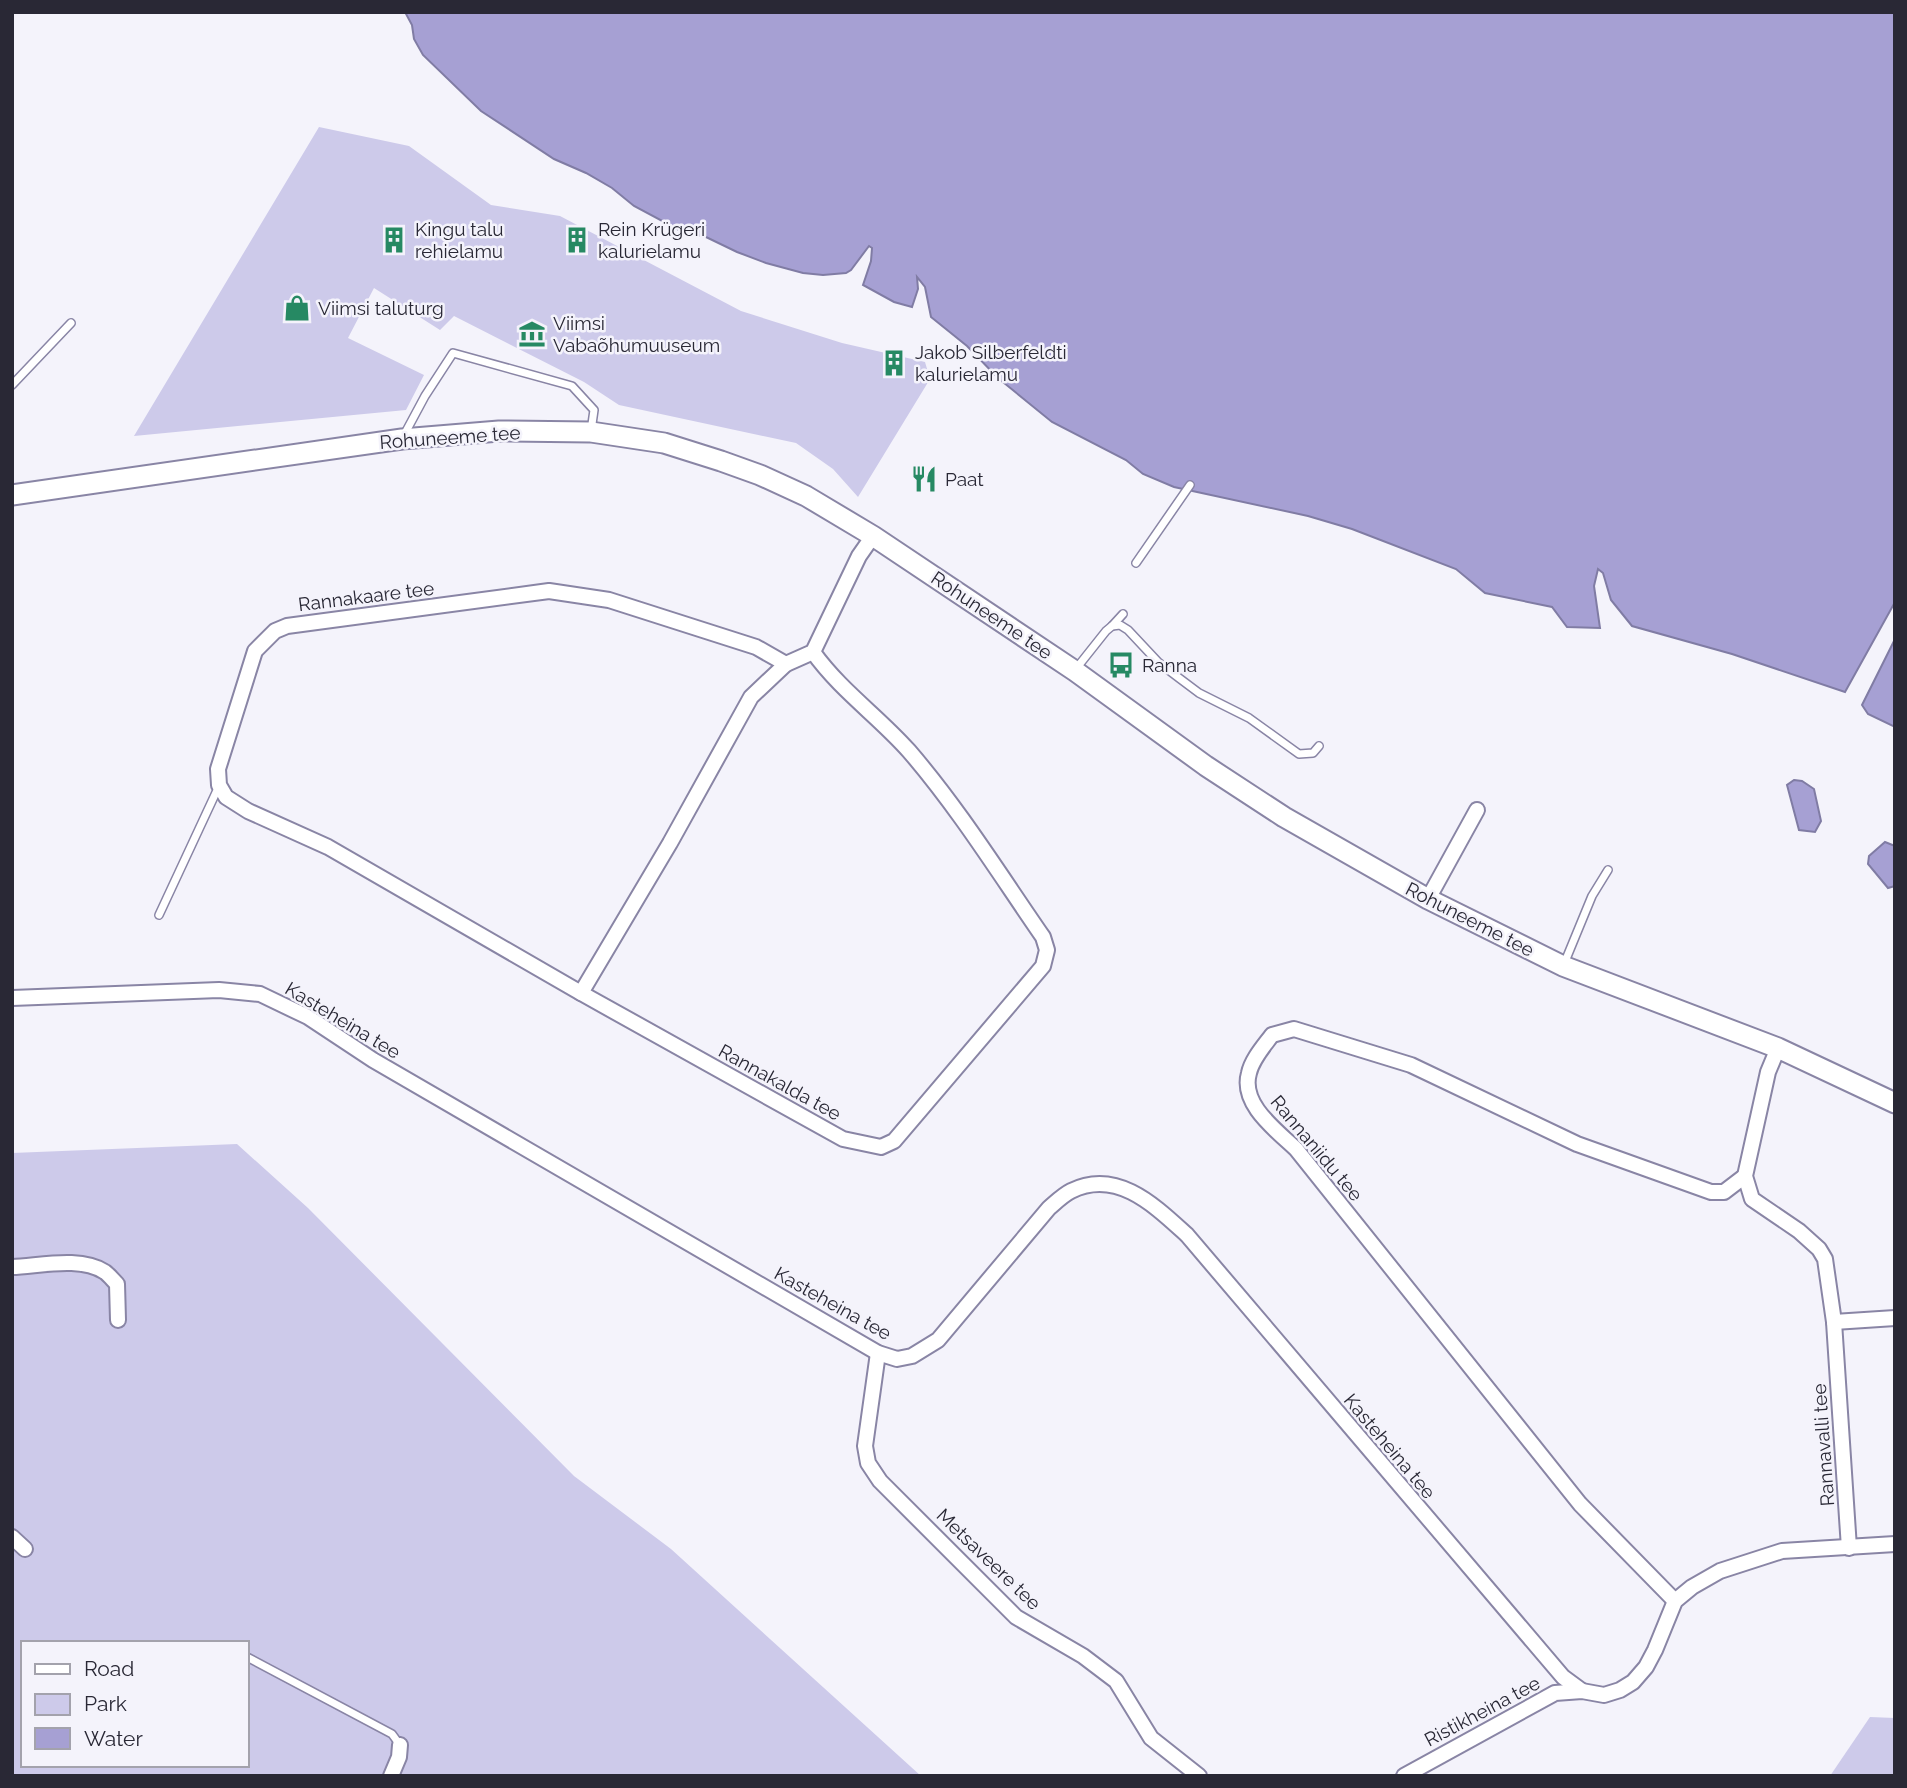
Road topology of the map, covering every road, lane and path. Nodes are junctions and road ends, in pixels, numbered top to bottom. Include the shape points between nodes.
1 (71, 323) dead end
2 (12, 385) edge
3 (591, 432) junction
4 (402, 439) junction
5 (1190, 485) dead end
6 (12, 495) edge
7 (873, 536) junction
8 (1136, 564) dead end
9 (1123, 614) dead end
10 (1112, 626) junction
11 (813, 652) junction
12 (786, 664) junction
13 (1075, 671) junction
14 (1319, 746) dead end
15 (219, 785) junction
16 (1477, 810) dead end
17 (1608, 870) dead end
18 (1428, 899) junction
19 (159, 915) dead end
20 (1563, 966) junction
21 (581, 993) junction
22 (12, 998) edge
23 (1778, 1048) junction
24 (1895, 1103) edge
25 (1745, 1176) junction
26 (12, 1267) edge
27 (1895, 1318) edge
28 (117, 1320) dead end
29 (1834, 1322) junction
30 (878, 1353) junction
31 (12, 1537) edge
32 (1895, 1544) edge
33 (1849, 1548) junction
34 (26, 1549) dead end
35 (1675, 1601) junction
36 (248, 1658) edge
37 (1582, 1691) junction
38 (400, 1745) joint
39 (391, 1776) edge
40 (1199, 1776) edge
41 (1404, 1776) edge

1 - 2 lane
3 - 4 street, Rohuneeme tee via 499,431
3 - 4 lane via 594,410 572,386 453,353
3 - 7 street, Rohuneeme tee via 664,443 760,475
4 - 6 street, Rohuneeme tee
5 - 8 lane
7 - 11 street
7 - 13 street, Rohuneeme tee
9 - 10 lane
10 - 13 lane
10 - 14 lane via 1128,630 1158,662 1199,693 1249,718 1299,754 1313,753
11 - 12 street
11 - 21 street, Rannakalda tee via 830,676 906,748 932,780 1043,937 1047,950 1043,966 894,1141 881,1146 843,1139
12 - 15 street, Rannakaare tee via 756,647 609,600 549,591 287,626 255,651 218,769
12 - 21 street via 751,697
13 - 18 street, Rohuneeme tee via 1284,817
15 - 19 lane
15 - 21 street via 226,797 248,811 328,847
16 - 18 street
17 - 20 lane
18 - 20 street, Rohuneeme tee
20 - 23 street, Rohuneeme tee
22 - 30 street, Kasteheina tee via 219,990 260,993
23 - 24 street, Rohuneeme tee
23 - 25 street via 1768,1072
25 - 29 street, Rannavalli tee via 1752,1199 1819,1249 1825,1259
25 - 35 street, Rannaniidu tee via 1724,1192 1711,1192 1577,1144 1411,1065 1294,1029 1272,1035 1249,1070 1247,1086 1262,1115 1296,1149 1580,1504
26 - 28 street via 87,1265 106,1272 117,1284
27 - 29 street
29 - 33 street, Rannavalli tee
30 - 37 street, Kasteheina tee via 897,1359 912,1356 938,1340 1049,1208 1070,1191 1092,1183 1115,1184 1153,1204 1187,1235 1563,1676
30 - 40 street, Metsaveere tee via 865,1446 868,1462 880,1480 1016,1617 1116,1681 1151,1738
31 - 34 street
32 - 33 street
33 - 35 street via 1782,1551 1720,1571
35 - 37 street via 1655,1650 1633,1682 1604,1695
36 - 38 lane via 391,1734
37 - 41 street, Ristikheina tee via 1555,1693
38 - 39 street

